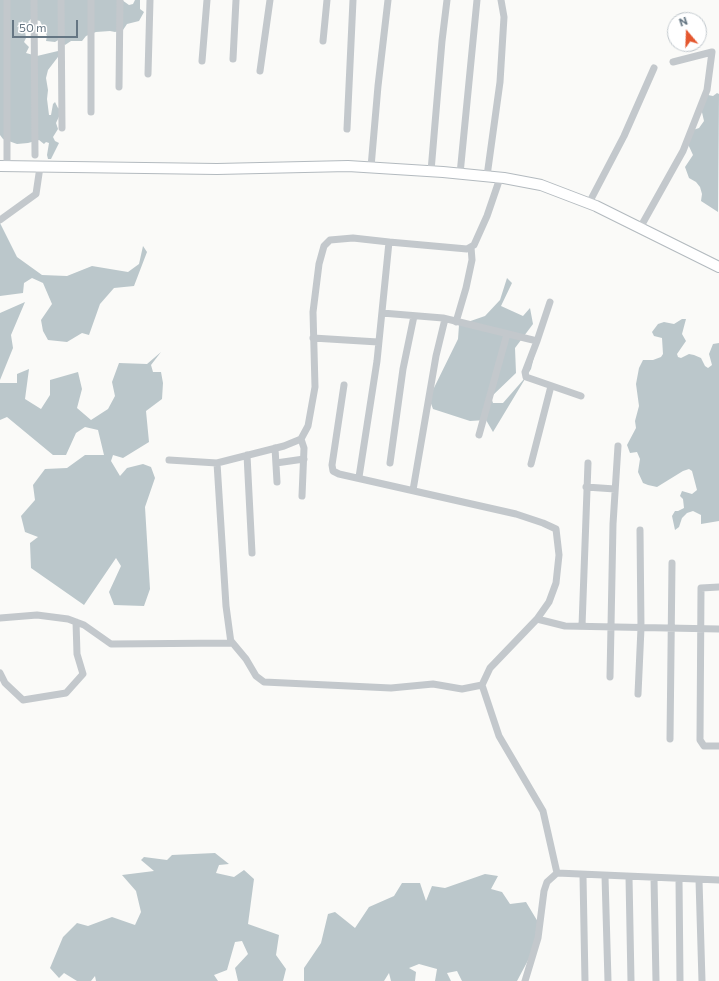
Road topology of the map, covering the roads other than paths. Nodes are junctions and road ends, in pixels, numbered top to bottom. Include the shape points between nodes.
1 (7, 0) edge
2 (34, 0) edge
3 (62, 0) edge
4 (91, 0) edge
5 (120, 0) edge
6 (150, 0) edge
7 (207, 0) edge
8 (236, 0) edge
9 (270, 0) edge
10 (327, 0) edge
11 (353, 0) edge
12 (388, 0) edge
13 (447, 0) edge
14 (476, 0) edge
15 (501, 0) edge
16 (323, 41) dead end
17 (715, 51) edge
18 (233, 60) dead end
19 (202, 61) dead end
20 (673, 62) dead end
21 (654, 68) dead end
22 (260, 71) dead end
23 (148, 74) dead end
24 (119, 87) dead end
25 (91, 112) dead end
26 (62, 128) dead end
27 (347, 130) dead end
28 (35, 155) dead end
29 (4, 166) edge
30 (40, 167) junction
31 (371, 167) junction
32 (431, 171) junction
33 (460, 174) junction
34 (487, 176) junction
35 (500, 178) junction
36 (589, 203) junction
37 (0, 220) edge
38 (640, 228) junction
39 (389, 242) junction
40 (471, 247) junction
41 (719, 267) edge
42 (550, 302) dead end
43 (382, 313) junction
44 (414, 316) junction
45 (445, 319) junction
46 (456, 322) junction
47 (507, 334) junction
48 (313, 338) junction
49 (537, 341) junction
50 (378, 342) junction
51 (344, 385) dead end
52 (551, 386) junction
53 (581, 396) dead end
54 (479, 435) dead end
55 (301, 439) junction
56 (618, 446) dead end
57 (275, 448) junction
58 (247, 456) junction
59 (304, 459) junction
60 (169, 460) dead end
61 (276, 462) junction
62 (217, 463) junction
63 (390, 463) dead end
64 (588, 463) dead end
65 (531, 464) dead end
66 (359, 478) junction
67 (277, 482) dead end
68 (586, 487) junction
69 (615, 489) junction
70 (414, 490) junction
71 (302, 496) dead end
72 (640, 530) dead end
73 (252, 553) dead end
74 (672, 563) dead end
75 (719, 587) edge
76 (0, 618) edge
77 (537, 619) junction
78 (76, 622) junction
79 (582, 626) junction
80 (612, 627) junction
81 (641, 628) junction
82 (672, 628) junction
83 (702, 629) junction
84 (719, 630) edge
85 (231, 641) junction
86 (0, 673) edge
87 (610, 677) dead end
88 (482, 685) junction
89 (638, 694) dead end
90 (670, 740) dead end
91 (719, 746) edge
92 (557, 873) junction
93 (583, 876) junction
94 (605, 876) junction
95 (629, 877) junction
96 (654, 878) junction
97 (679, 879) junction
98 (699, 880) junction
99 (719, 880) edge
100 (525, 981) edge
101 (585, 981) edge
102 (608, 981) edge
103 (631, 981) edge
104 (656, 981) edge
105 (680, 981) edge
106 (702, 981) edge

1 - 29 street
2 - 28 street
3 - 26 street
4 - 25 street
5 - 24 street
6 - 23 street
7 - 19 street
8 - 18 street
9 - 22 street
10 - 16 street
11 - 27 street
12 - 31 street
13 - 32 street
14 - 33 street
15 - 34 street via 504,17 500,82
17 - 20 street
17 - 38 street via 707,90 683,151
21 - 36 street via 624,136
29 - 30 street
30 - 31 street
30 - 37 street via 36,194
31 - 32 street
32 - 33 street
33 - 34 street
34 - 35 street
35 - 36 street via 541,185
35 - 40 street via 487,216
36 - 38 street
38 - 41 street
39 - 40 street via 467,249
39 - 43 street
39 - 48 street via 353,238 330,240 324,246 313,312
40 - 46 street via 472,260
42 - 49 street
43 - 44 street
43 - 50 street
44 - 45 street
44 - 63 street via 403,369
45 - 46 street
45 - 70 street via 436,356
46 - 47 street
47 - 49 street
47 - 54 street
48 - 50 street
48 - 55 street via 315,387 308,426
49 - 52 street via 525,372 526,376
50 - 66 street via 375,380
51 - 66 street via 332,465 333,471 339,474
52 - 53 street
52 - 65 street
55 - 57 street
55 - 59 street
56 - 69 street
57 - 58 street
57 - 61 street
58 - 62 street
58 - 73 street
59 - 61 street
59 - 71 street
60 - 62 street
61 - 67 street
62 - 85 street via 226,606
64 - 68 street
66 - 70 street
68 - 69 street
68 - 79 street
69 - 80 street
70 - 77 street via 516,514 556,529 559,555 556,583 549,602
72 - 81 street
74 - 82 street
75 - 83 street via 701,588
76 - 78 street via 37,615
77 - 79 street via 565,626
77 - 88 street via 490,668
78 - 85 street via 111,644
78 - 86 street via 77,654 83,674 66,693 23,700 5,684
79 - 80 street
80 - 81 street
80 - 87 street
81 - 82 street
81 - 89 street
82 - 83 street
82 - 90 street
83 - 84 street
83 - 91 street via 700,740 704,746
85 - 88 street via 256,676 264,682 391,688 433,684 462,689
88 - 92 street via 499,736 543,811
92 - 93 street
92 - 100 street via 547,882 544,891 538,938
93 - 94 street
93 - 101 street
94 - 95 street
94 - 102 street
95 - 96 street
95 - 103 street
96 - 97 street
96 - 104 street
97 - 98 street
97 - 105 street
98 - 99 street
98 - 106 street

